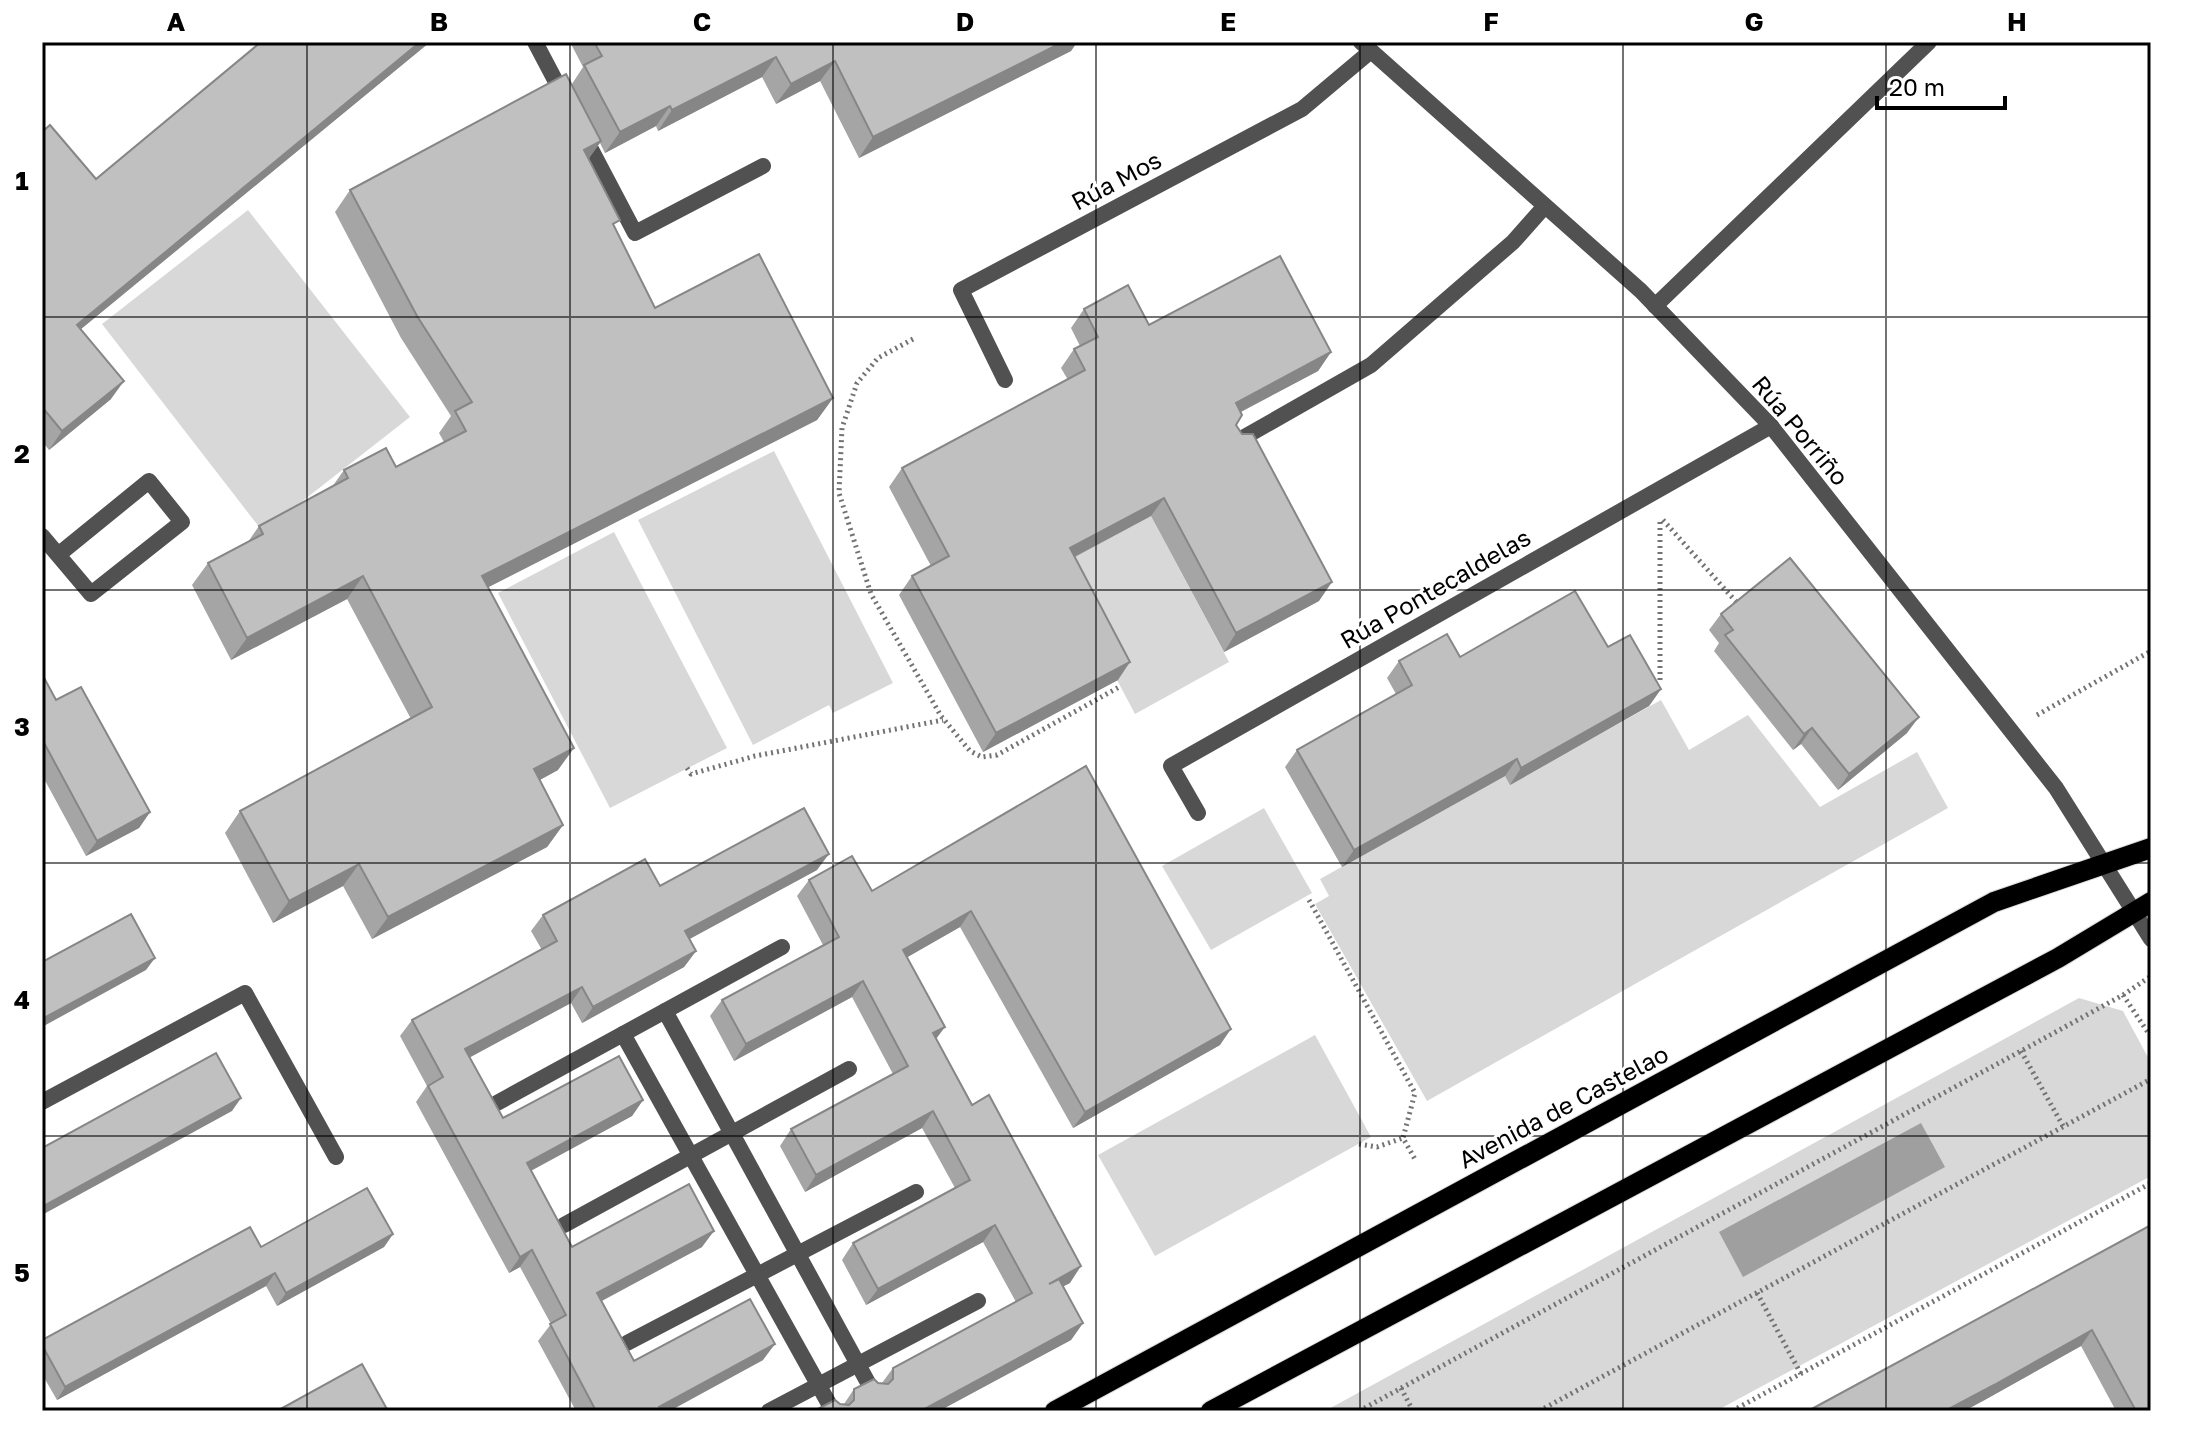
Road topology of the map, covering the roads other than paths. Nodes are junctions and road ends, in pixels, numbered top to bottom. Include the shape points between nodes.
1 (535, 42) edge
2 (1929, 42) edge
3 (1366, 46) edge
4 (763, 166) dead end
5 (1545, 206) junction
6 (1655, 306) junction
7 (1005, 380) dead end
8 (1771, 426) junction
9 (1234, 443) edge
10 (42, 536) edge
11 (58, 555) junction
12 (1198, 813) dead end
13 (2151, 848) edge
14 (2104, 864) junction
15 (2143, 907) edge
16 (2151, 939) edge
17 (782, 947) dead end
18 (665, 1011) junction
19 (623, 1034) junction
20 (849, 1069) dead end
21 (42, 1102) edge
22 (497, 1103) edge
23 (732, 1133) junction
24 (691, 1155) junction
25 (336, 1157) dead end
26 (916, 1192) dead end
27 (564, 1225) edge
28 (796, 1255) junction
29 (757, 1276) junction
30 (978, 1301) dead end
31 (627, 1343) edge
32 (857, 1364) junction
33 (818, 1385) junction
34 (872, 1390) edge
35 (769, 1411) edge
36 (833, 1411) edge
37 (1055, 1411) edge
38 (1211, 1411) edge

1 - 4 street via 635,233
2 - 6 street
3 - 5 street, Rúa Porriño
3 - 7 street, Rúa Mos via 1302,109 961,290
5 - 6 street, Rúa Porriño
5 - 9 street via 1513,242 1371,365
6 - 8 street, Rúa Porriño
8 - 12 street, Rúa Pontecaldelas via 1171,766
8 - 14 street, Rúa Porriño via 2056,788
10 - 11 street
11 - 11 street via 91,594 182,522 149,481
13 - 14 main road, Avenida de Castelao
14 - 15 street, Rúa Porriño
14 - 37 main road, Avenida de Castelao via 1994,902
15 - 16 street, Rúa Porriño
15 - 38 main road via 2058,958
17 - 18 street
18 - 19 street
18 - 23 street
19 - 22 street
19 - 24 street
20 - 23 street
21 - 25 street via 245,993
23 - 24 street
23 - 28 street
24 - 27 street
24 - 29 street
26 - 28 street
28 - 29 street
28 - 32 street
29 - 31 street
29 - 33 street
30 - 32 street
32 - 33 street
32 - 34 street
33 - 35 street
33 - 36 street

